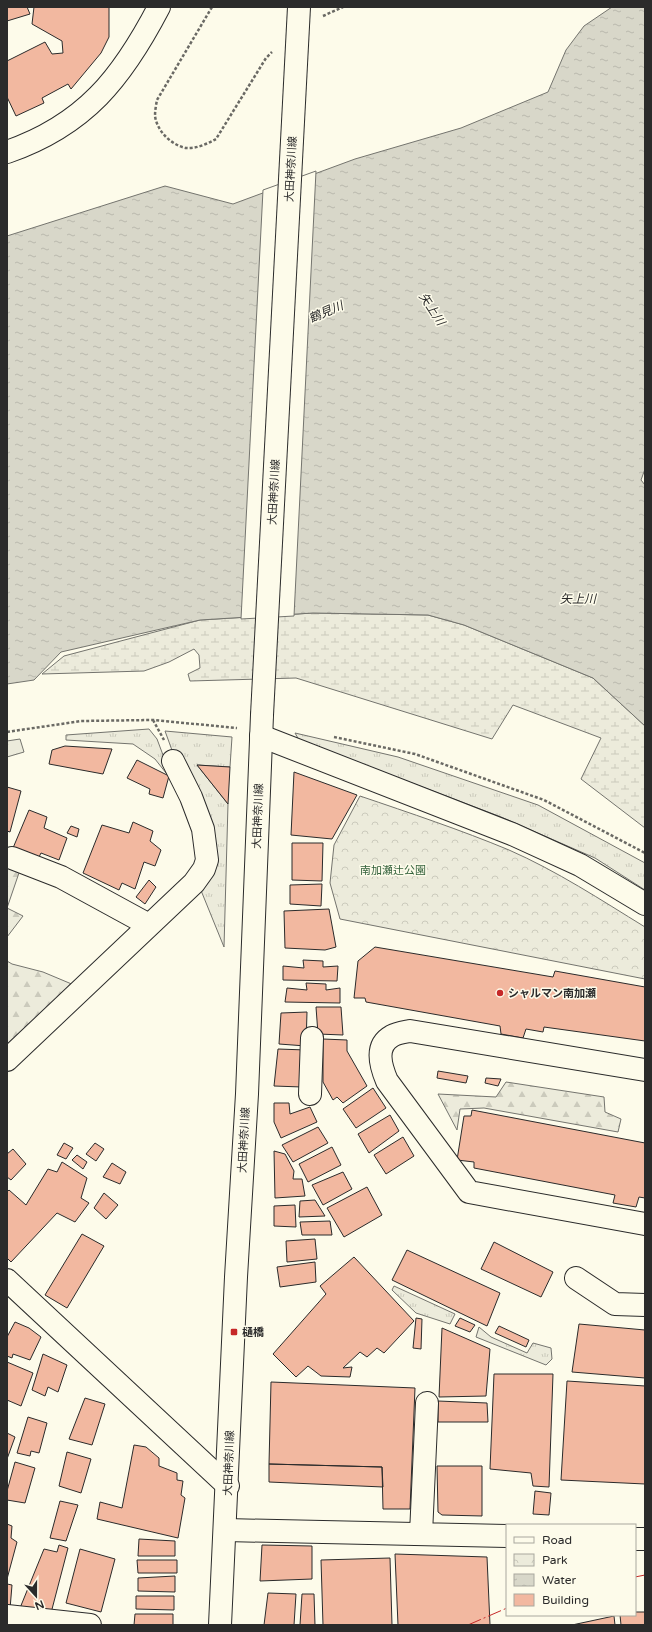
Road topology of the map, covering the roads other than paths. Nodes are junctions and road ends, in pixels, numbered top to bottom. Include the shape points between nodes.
1 (160, 7) edge
2 (299, 7) edge
3 (7, 152) edge
4 (261, 736) junction
5 (173, 761) dead end
6 (12, 858) dead end
7 (645, 904) edge
8 (149, 925) junction
9 (312, 1038) dead end
10 (7, 1060) edge
11 (645, 1070) edge
12 (310, 1094) dead end
13 (645, 1224) edge
14 (576, 1278) dead end
15 (7, 1280) edge
16 (645, 1305) edge
17 (427, 1403) dead end
18 (228, 1486) junction
19 (226, 1530) junction
20 (421, 1534) junction
21 (506, 1536) edge
22 (7, 1616) edge
23 (90, 1625) edge
24 (220, 1625) edge

1 - 3 street via 120,71 79,115 58,129
2 - 4 street, 大田神奈川線, bridge
4 - 7 street via 512,834 580,865
4 - 18 street, 大田神奈川線
5 - 8 street via 203,829 207,860 194,883
6 - 8 street via 61,877
8 - 10 street
9 - 12 street
11 - 13 street via 410,1031 392,1036 382,1047 380,1064 387,1081 469,1192
14 - 16 street via 615,1304
15 - 18 street
17 - 20 street
18 - 19 street, 大田神奈川線
19 - 20 street
19 - 24 street, 大田神奈川線
20 - 21 street
22 - 23 street

